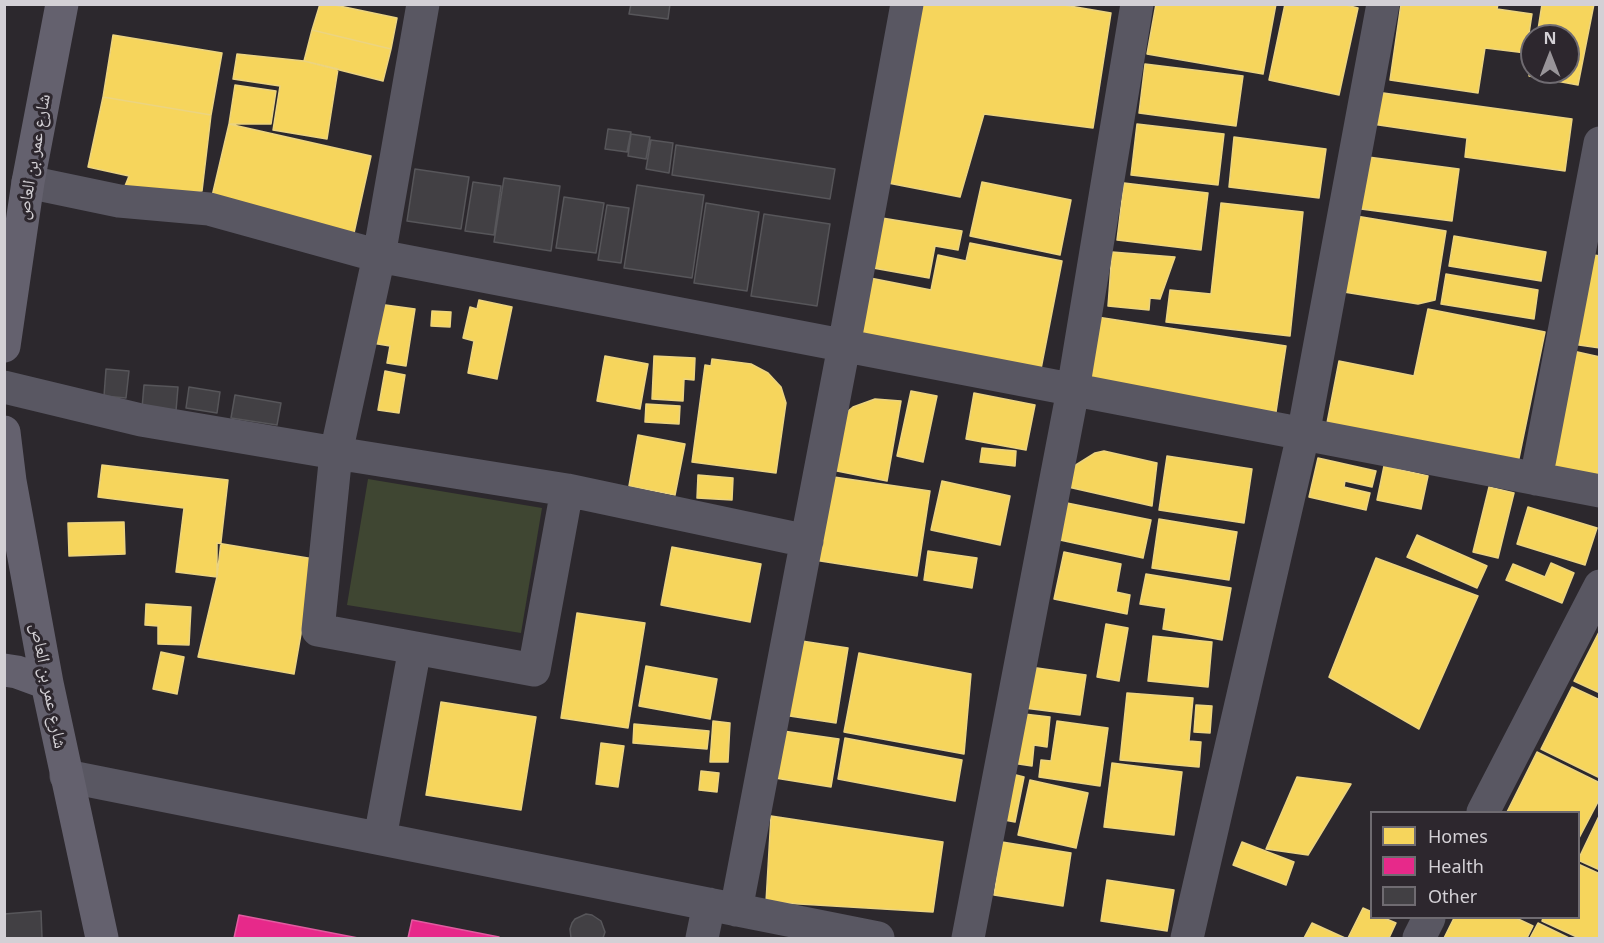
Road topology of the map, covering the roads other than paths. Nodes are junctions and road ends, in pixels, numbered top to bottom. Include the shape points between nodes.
1 (62, 4) edge
2 (423, 4) edge
3 (907, 4) edge
4 (1137, 4) edge
5 (1383, 4) edge
6 (1599, 143) edge
7 (28, 182) junction
8 (379, 256) junction
9 (4, 346) edge
10 (844, 346) junction
11 (4, 387) edge
12 (1073, 390) junction
13 (4, 432) edge
14 (1303, 435) junction
15 (336, 453) junction
16 (1536, 480) junction
17 (567, 490) junction
18 (1599, 491) edge
19 (807, 541) junction
20 (1599, 586) edge
21 (415, 648) junction
22 (4, 670) edge
23 (47, 683) junction
24 (66, 776) junction
25 (1484, 811) edge
26 (380, 838) junction
27 (722, 907) junction
28 (1429, 919) edge
29 (102, 939) edge
30 (702, 939) edge
31 (878, 939) edge
32 (968, 939) edge
33 (1187, 939) edge
34 (1419, 939) edge

1 - 7 street, شارع عمر بن العاص
2 - 8 street
3 - 10 street
4 - 12 street
5 - 14 street
6 - 16 street
7 - 8 street via 118,201 209,209
7 - 9 street, شارع عمر بن العاص
8 - 10 street
8 - 15 street
10 - 12 street
10 - 19 street
11 - 15 street via 141,420
12 - 14 street
12 - 32 street
13 - 23 street, شارع عمر بن العاص
14 - 16 street
14 - 33 street
15 - 17 street
15 - 21 street via 318,630
16 - 18 street
17 - 19 street
17 - 21 street via 534,670
19 - 27 street
20 - 25 street
21 - 26 street
22 - 23 street
23 - 24 street, شارع عمر بن العاص
24 - 26 street
24 - 29 street, شارع عمر بن العاص
26 - 27 street
27 - 30 street
27 - 31 street
28 - 34 street

